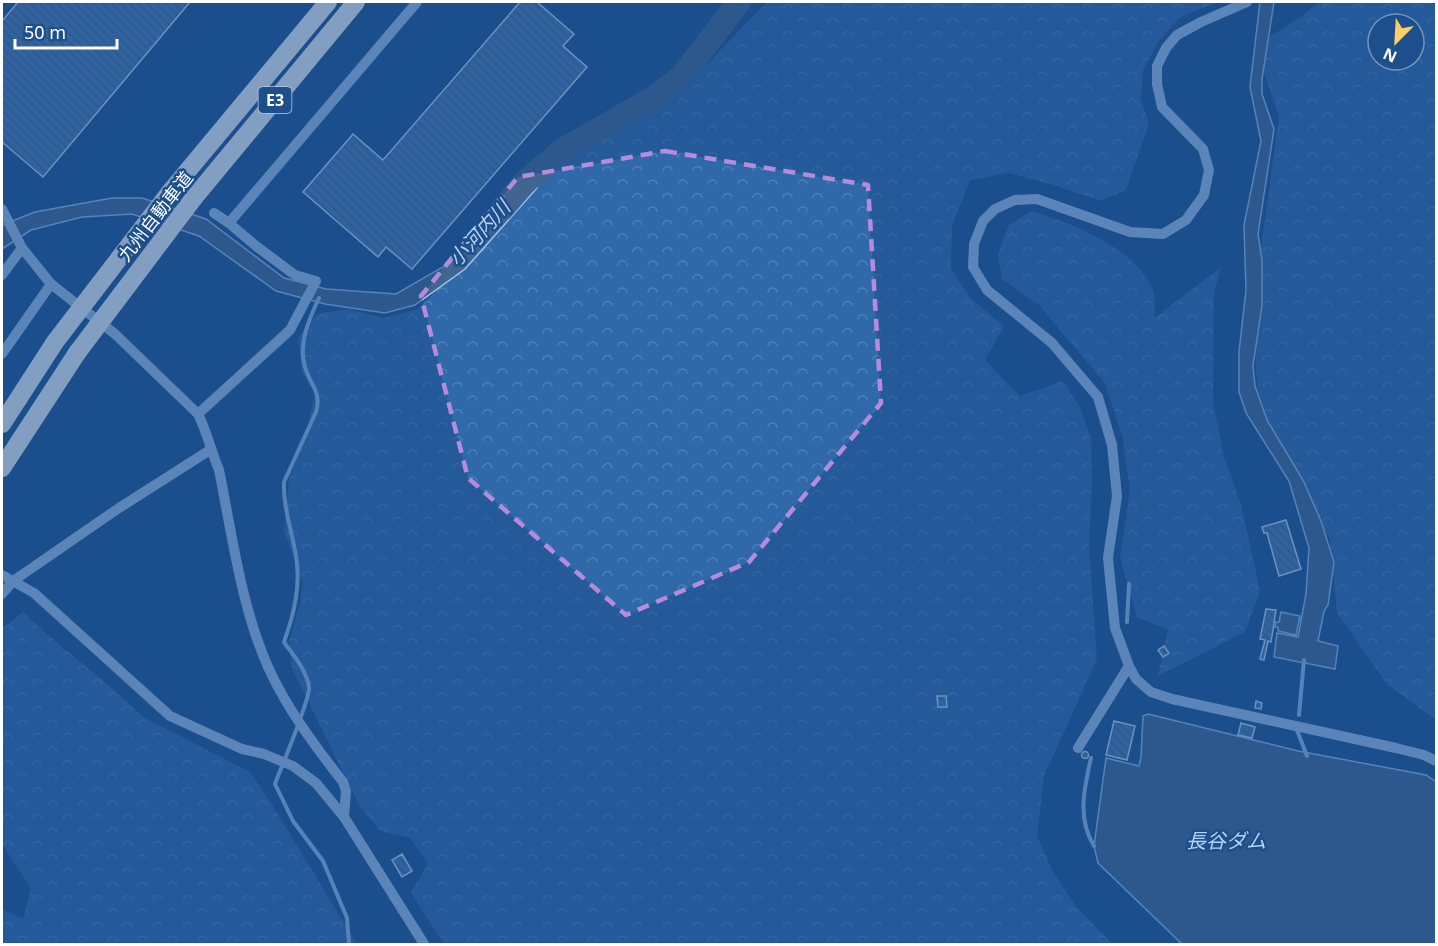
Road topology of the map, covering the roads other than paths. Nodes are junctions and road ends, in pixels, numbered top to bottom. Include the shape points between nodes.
1 (328, 2) edge
2 (356, 2) edge
3 (417, 2) edge
4 (1246, 2) edge
5 (3, 213) edge
6 (213, 213) dead end
7 (229, 223) junction
8 (21, 248) junction
9 (2, 275) edge
10 (51, 284) junction
11 (2, 354) edge
12 (198, 414) junction
13 (2, 424) edge
14 (210, 450) junction
15 (2, 468) edge
16 (2, 575) edge
17 (13, 582) junction
18 (2, 594) edge
19 (1129, 666) junction
20 (1078, 748) dead end
21 (1437, 761) edge
22 (344, 818) junction
23 (424, 945) edge

1 - 13 highway, 九州自動車道 / E3, bridge via 170,192 55,342
2 - 15 highway, 九州自動車道 / E3, bridge via 193,200 77,353
3 - 7 street
4 - 19 street via 1177,35 1157,66 1162,107 1203,149 1209,170 1204,195 1186,220 1163,234 1130,232 1037,199 1015,200 995,209 983,221 974,244 973,267 987,290 1052,343 1098,397 1112,445 1117,496 1108,558 1115,628
5 - 8 street
6 - 7 street
7 - 12 street via 295,275 316,281 290,330
8 - 9 street
8 - 10 street
10 - 11 street
10 - 12 street via 115,334
12 - 14 street
14 - 17 street
14 - 22 street via 219,470 246,601 268,666 303,730 343,782
16 - 17 street
17 - 18 street
17 - 22 street via 34,593 171,716 242,749 293,766 316,783
19 - 20 street
19 - 21 street via 1144,687 1172,699 1396,748
22 - 23 street

